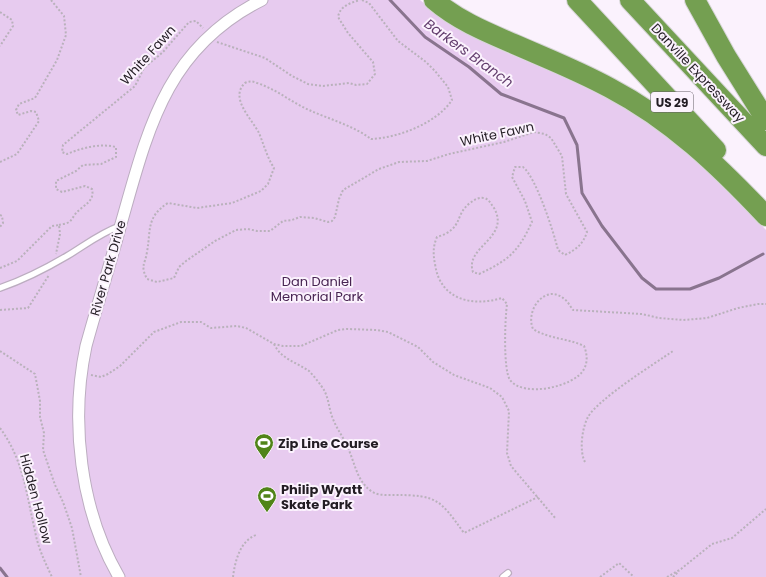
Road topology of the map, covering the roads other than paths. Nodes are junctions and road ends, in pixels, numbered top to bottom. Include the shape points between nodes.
1 (262, 0) edge
2 (434, 0) edge
3 (578, 0) edge
4 (630, 0) edge
5 (695, 0) edge
6 (766, 120) edge
7 (766, 146) edge
8 (766, 204) edge
9 (766, 216) edge
10 (121, 226) junction
11 (0, 288) edge
12 (508, 573) dead end
13 (119, 577) edge
14 (503, 577) edge

1 - 10 street, River Park Drive via 230,18 186,60 164,97 142,151
2 - 9 highway via 478,28 638,103 696,146 723,170
3 - 8 highway, US 29
4 - 7 highway, Danville Expressway / US 29
5 - 6 highway
10 - 11 lane via 106,231 22,281
10 - 13 street, River Park Drive via 87,340 80,374 78,411 79,441 85,479 99,532
12 - 14 lane

